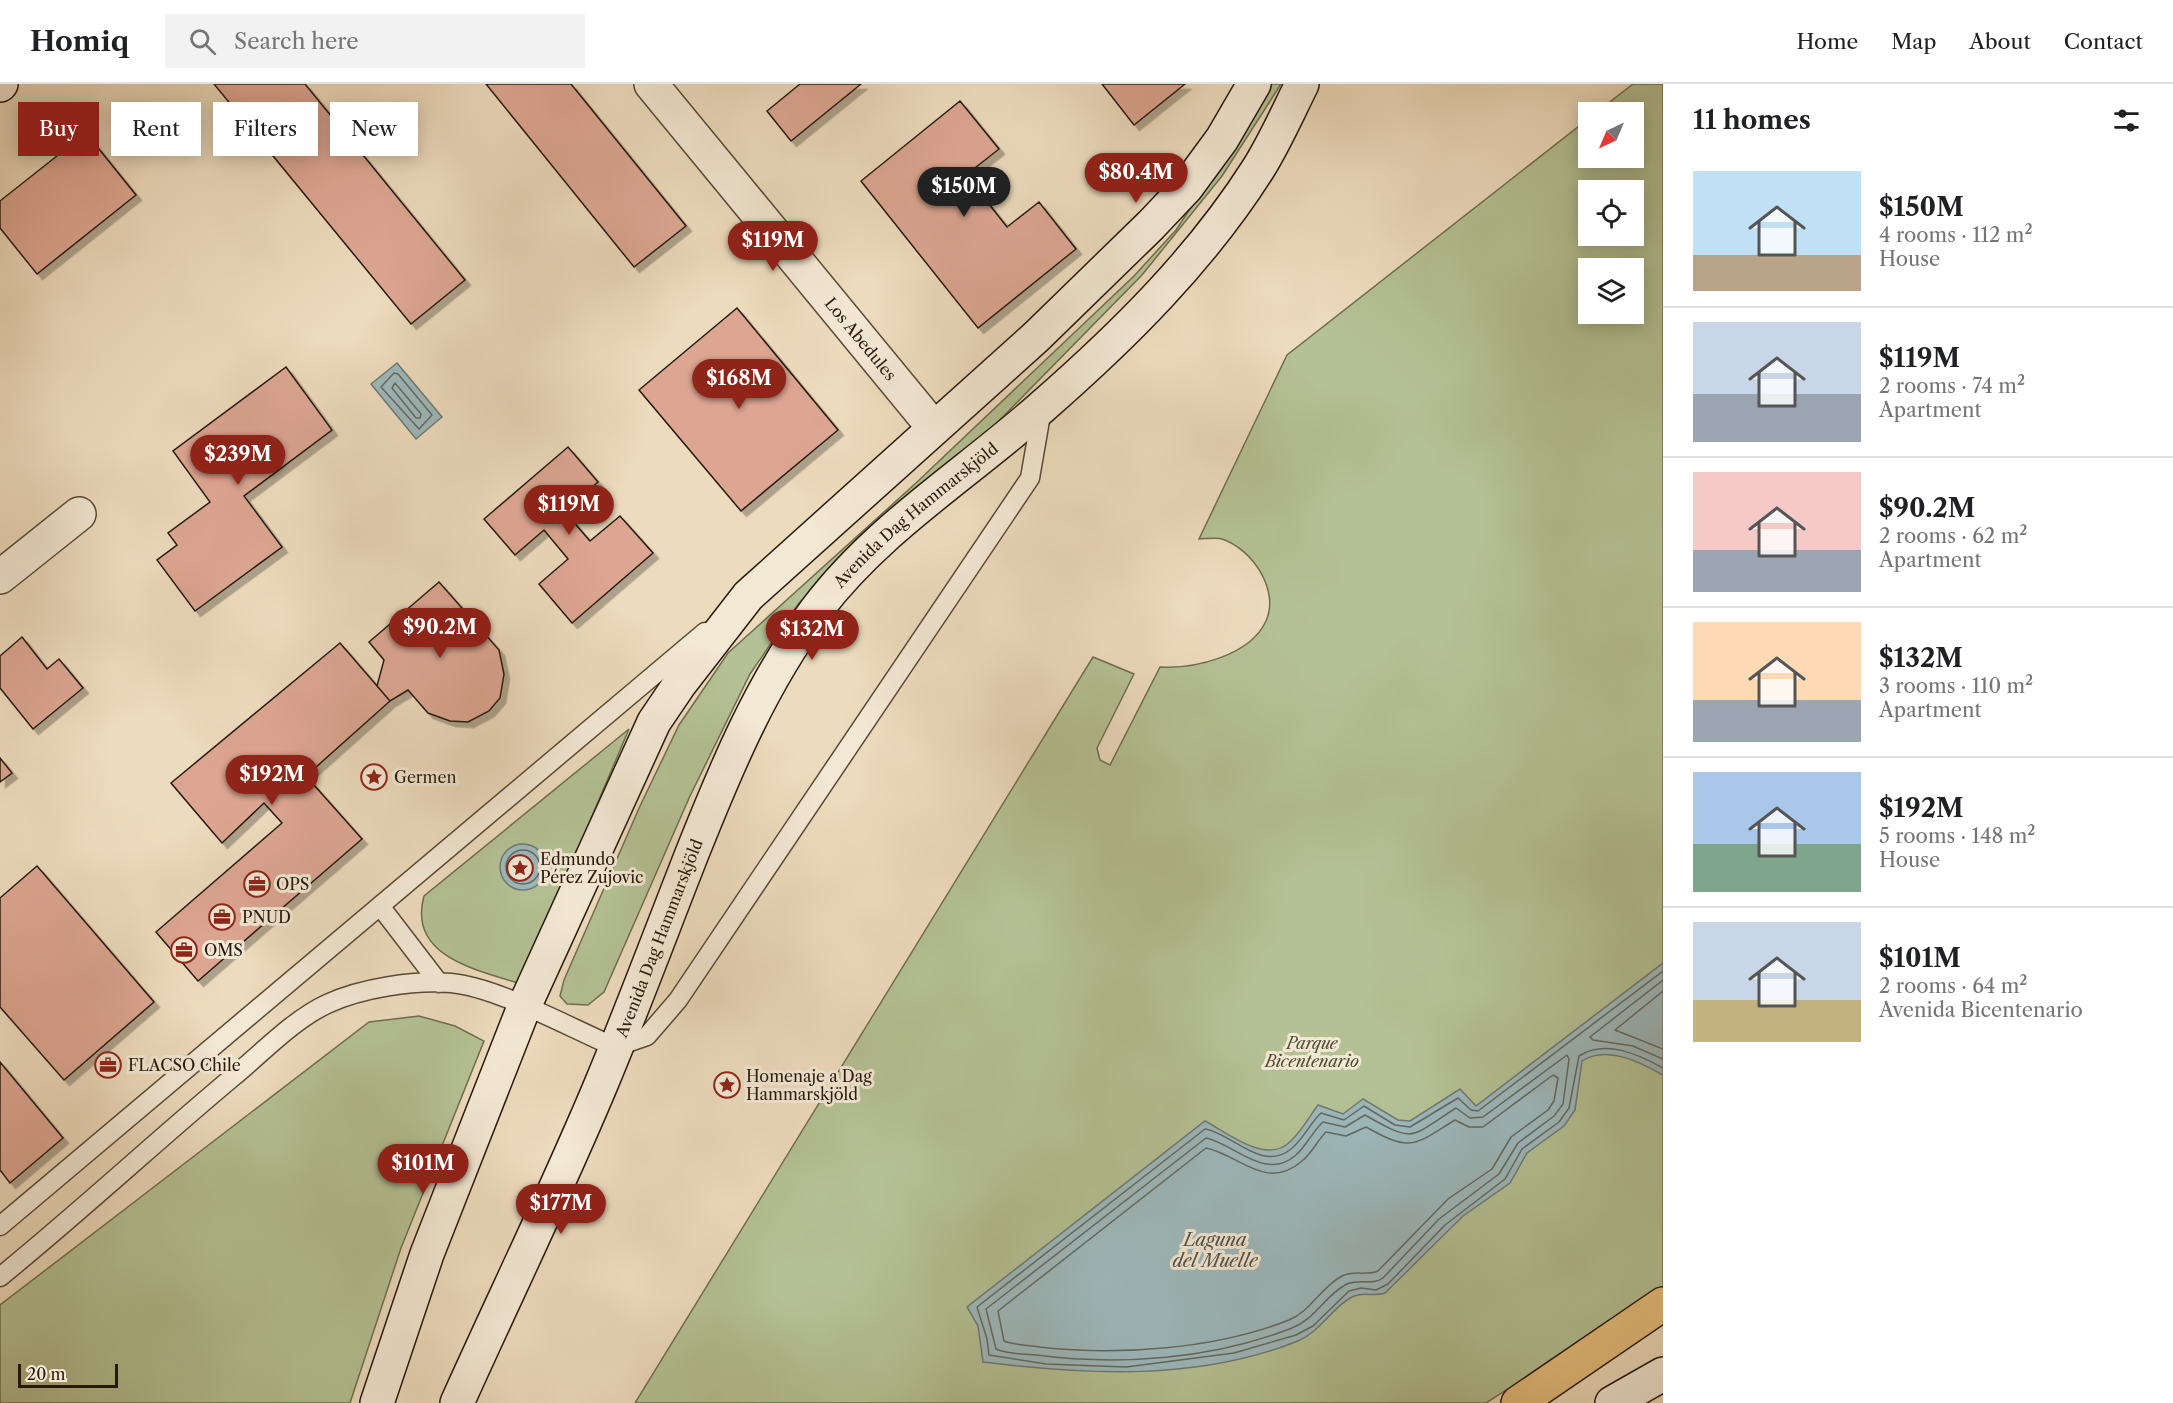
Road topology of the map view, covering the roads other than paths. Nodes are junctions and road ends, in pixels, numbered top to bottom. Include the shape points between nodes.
1 (651, 84) edge
2 (1254, 84) edge
3 (1302, 84) edge
4 (1042, 407) junction
5 (934, 428) junction
6 (79, 514) dead end
7 (0, 577) edge
8 (748, 596) junction
9 (380, 906) junction
10 (439, 983) junction
11 (524, 1007) junction
12 (615, 1047) junction
13 (0, 1226) edge
14 (0, 1276) edge
15 (1663, 1304) edge
16 (1663, 1374) edge
17 (377, 1403) edge
18 (457, 1403) edge
19 (1518, 1403) edge
20 (1611, 1403) edge

1 - 5 main road, Los Abedules
2 - 5 main road via 1222,140 1186,188 1113,265
3 - 4 main road, Avenida Dag Hammarskjöld via 1260,166 1225,218 1150,306
4 - 12 lane via 1030,478 678,1000 647,1036
4 - 12 main road, Avenida Dag Hammarskjöld via 854,566 817,608 775,670 727,769
5 - 8 main road
6 - 7 main road
8 - 9 lane
8 - 11 main road via 654,722
9 - 10 lane
9 - 13 lane
10 - 11 lane via 478,989
10 - 14 lane via 397,985 326,1004 164,1134
11 - 12 lane
11 - 17 main road via 427,1254
12 - 18 main road, Avenida Dag Hammarskjöld
15 - 19 highway
16 - 20 main road

